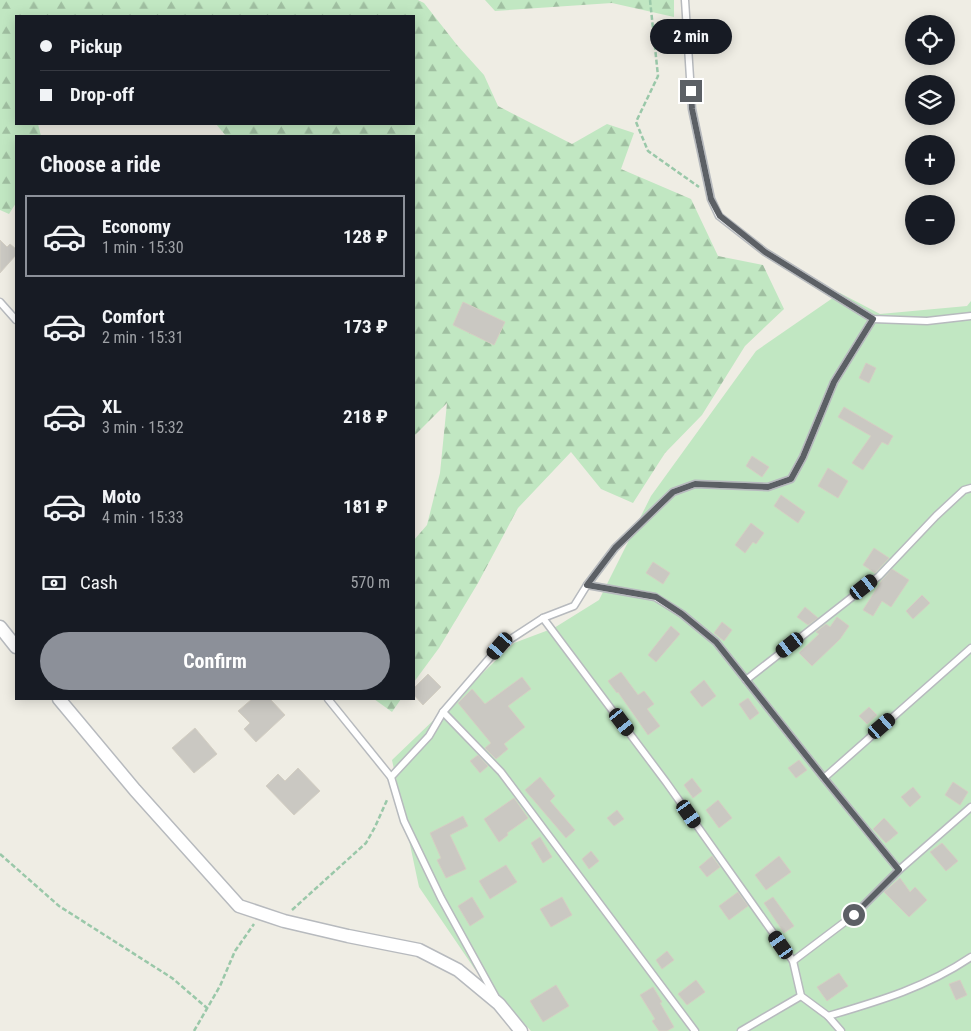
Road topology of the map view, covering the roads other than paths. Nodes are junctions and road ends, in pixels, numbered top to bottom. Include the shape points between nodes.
1 (685, 0) edge
2 (0, 302) edge
3 (971, 315) edge
4 (15, 319) edge
5 (873, 319) junction
6 (971, 488) edge
7 (587, 585) junction
8 (543, 618) junction
9 (0, 628) edge
10 (15, 646) edge
11 (971, 648) edge
12 (746, 680) junction
13 (60, 700) edge
14 (329, 700) edge
15 (442, 712) junction
16 (391, 777) junction
17 (824, 778) junction
18 (971, 807) edge
19 (899, 870) junction
20 (971, 957) edge
21 (793, 961) junction
22 (801, 996) junction
23 (499, 1004) junction
24 (828, 1016) junction
25 (521, 1031) edge
26 (696, 1031) edge
27 (741, 1031) edge
28 (841, 1031) edge

1 - 5 lane via 692,109 710,195 720,216 765,252
2 - 4 lane
3 - 5 lane via 927,321
5 - 7 lane via 834,382 791,479 768,487 695,484 673,492 615,548
6 - 12 lane via 964,490 936,516 879,576
7 - 8 lane via 574,606
7 - 12 lane via 656,597 716,642
8 - 15 lane via 500,646
8 - 21 lane via 666,782
9 - 10 street
11 - 17 lane
12 - 17 lane
13 - 23 street via 239,906 284,921 419,950 458,970
14 - 16 lane
15 - 16 lane via 429,736
15 - 26 lane via 501,772
16 - 23 lane via 404,821 437,890
17 - 19 lane
18 - 19 lane
19 - 21 lane via 854,915
20 - 24 lane via 952,970 894,996
21 - 22 lane
22 - 24 lane
22 - 27 lane
23 - 25 street
24 - 28 lane

